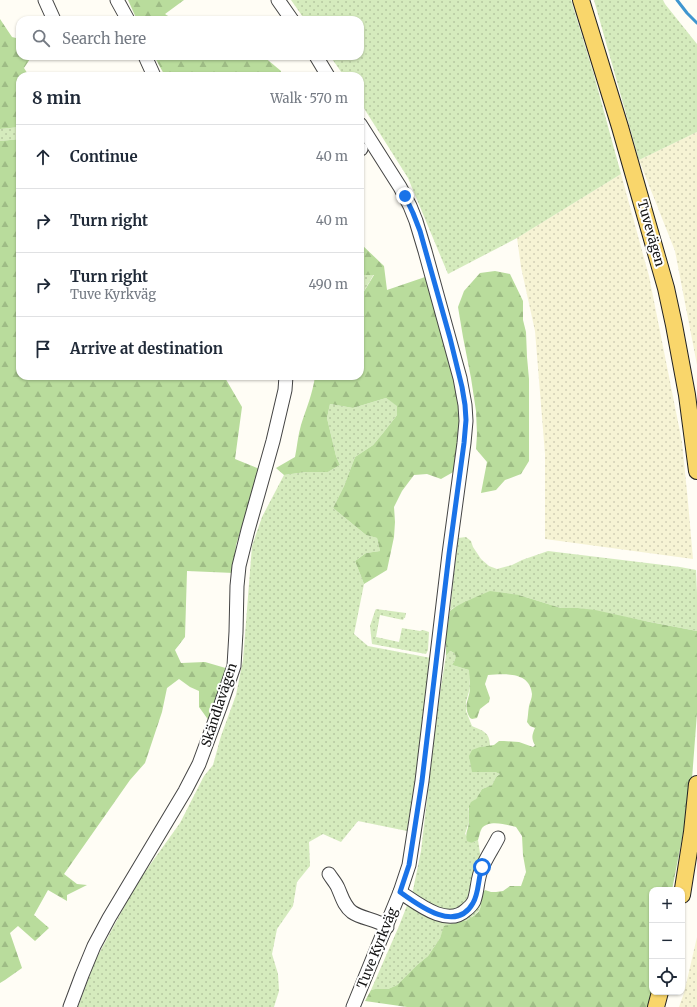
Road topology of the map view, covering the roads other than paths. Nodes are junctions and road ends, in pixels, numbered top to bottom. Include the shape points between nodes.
1 (44, 0) edge
2 (117, 0) edge
3 (278, 0) edge
4 (582, 0) edge
5 (52, 16) edge
6 (126, 16) edge
7 (289, 16) edge
8 (147, 60) edge
9 (318, 60) edge
10 (152, 72) edge
11 (326, 72) edge
12 (364, 130) edge
13 (286, 380) edge
14 (697, 471) edge
15 (697, 784) edge
16 (498, 838) dead end
17 (329, 874) dead end
18 (683, 887) edge
19 (400, 892) junction
20 (387, 927) junction
21 (659, 995) edge
22 (70, 1007) edge
23 (353, 1007) edge
24 (656, 1007) edge

1 - 5 street
2 - 6 street
3 - 7 street
4 - 14 main road, Tuvevägen via 666,288 687,395
8 - 10 street
9 - 11 street
12 - 19 street, Tuve Kyrkväg via 395,178 420,231 460,378 466,420 422,781 409,865
13 - 22 street, Skändlavägen via 276,429 239,566 234,666 220,707 199,764 106,923 83,971
15 - 18 main road
16 - 19 street via 482,867 475,899 463,914 446,916 434,913
17 - 20 street via 345,905 352,912
19 - 20 street, Tuve Kyrkväg
20 - 23 street, Tuve Kyrkväg
21 - 24 main road

